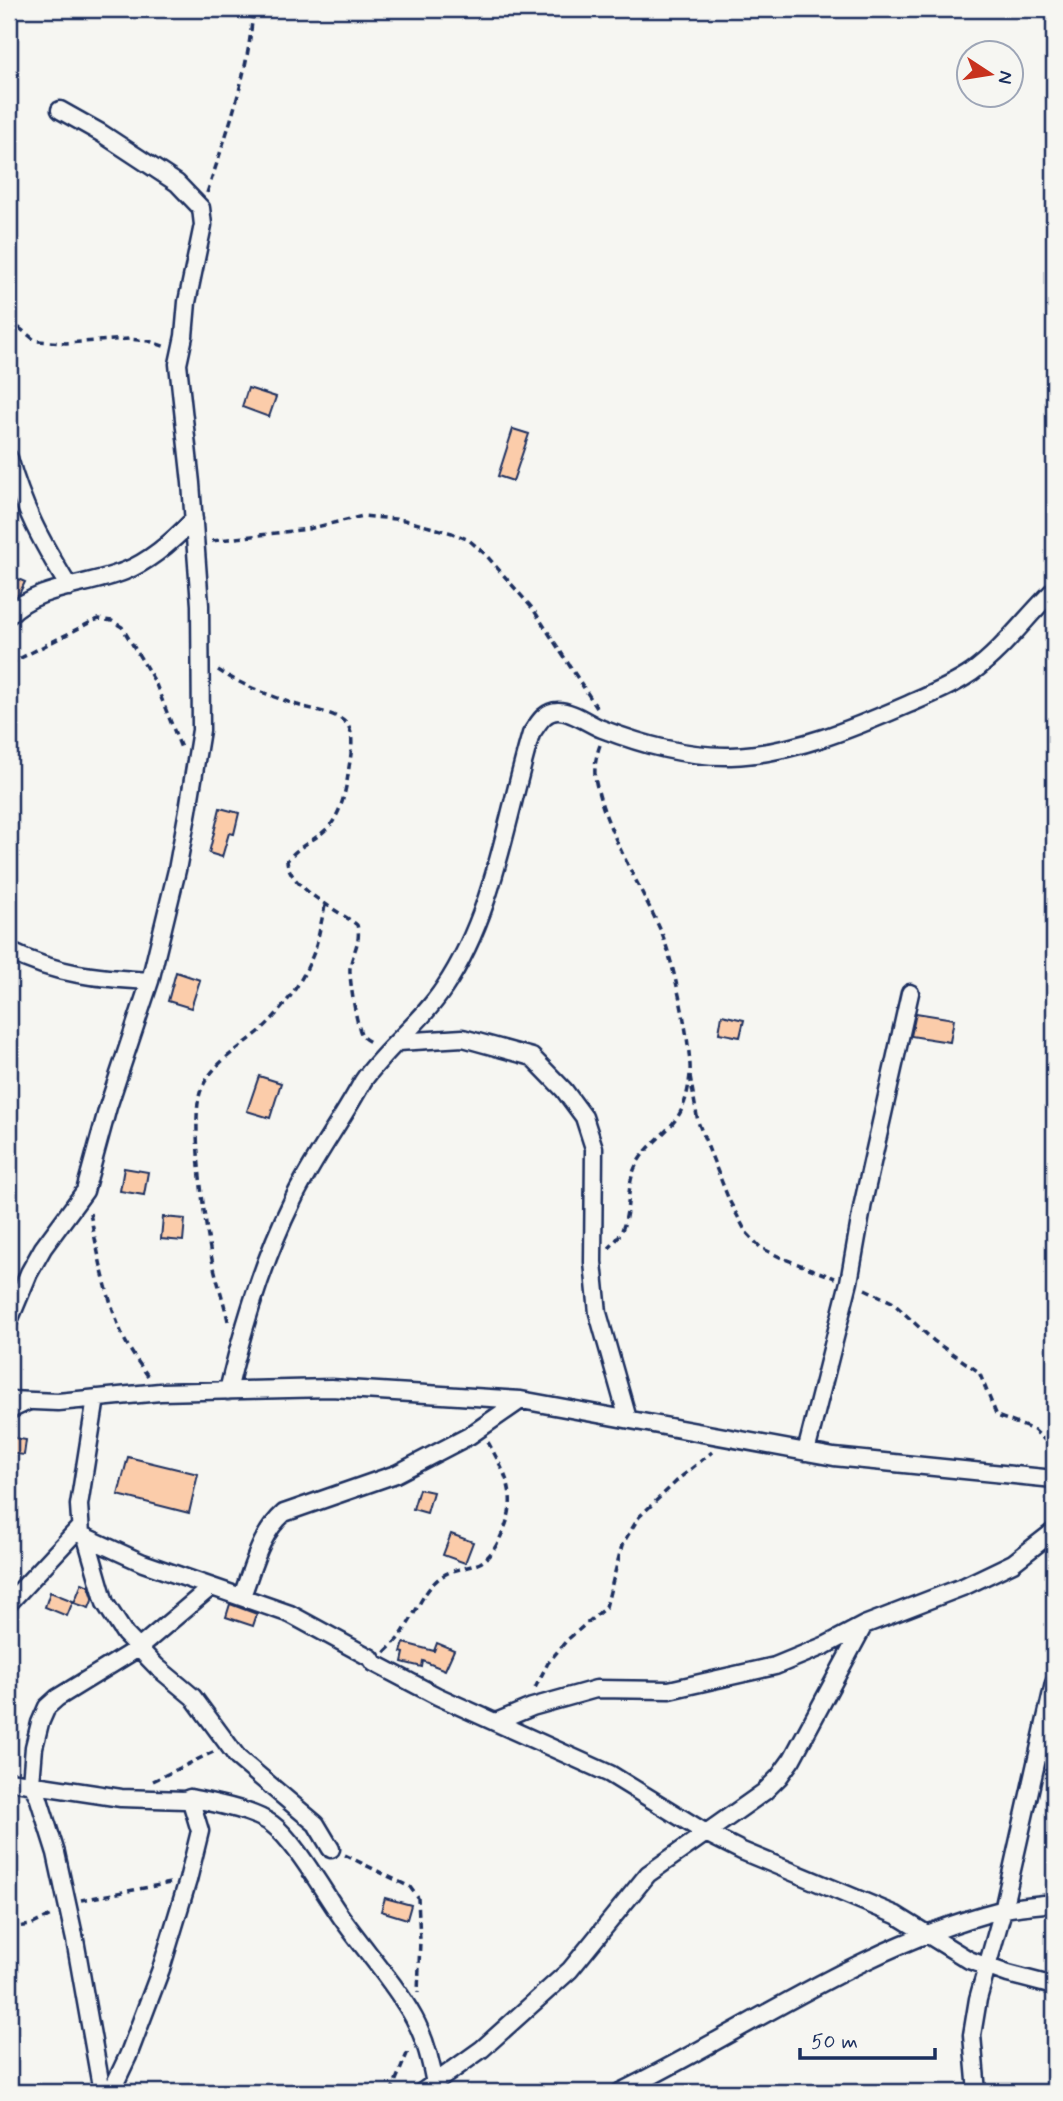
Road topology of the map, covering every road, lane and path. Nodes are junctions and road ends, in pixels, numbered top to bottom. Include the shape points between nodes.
1 (253, 9) edge
2 (60, 110) dead end
3 (201, 208) junction
4 (9, 320) edge
5 (179, 355) junction
6 (9, 458) edge
7 (194, 519) junction
8 (196, 544) junction
9 (69, 587) junction
10 (1054, 590) edge
11 (9, 615) edge
12 (201, 659) junction
13 (9, 664) edge
14 (605, 730) junction
15 (193, 779) junction
16 (325, 905) junction
17 (9, 951) edge
18 (150, 981) junction
19 (910, 993) dead end
20 (394, 1045) junction
21 (690, 1074) junction
22 (85, 1191) junction
23 (593, 1262) junction
24 (849, 1282) junction
25 (9, 1321) edge
26 (229, 1326) dead end
27 (228, 1391) junction
28 (160, 1392) junction
29 (96, 1398) junction
30 (9, 1399) edge
31 (521, 1400) junction
32 (36, 1402) junction
33 (9, 1415) edge
34 (628, 1419) junction
35 (481, 1427) junction
36 (730, 1438) junction
37 (1054, 1449) edge
38 (806, 1452) junction
39 (1054, 1479) edge
40 (1054, 1531) edge
41 (83, 1532) junction
42 (211, 1587) junction
43 (242, 1596) junction
44 (9, 1603) edge
45 (864, 1625) junction
46 (140, 1647) junction
47 (374, 1663) junction
48 (1054, 1683) edge
49 (532, 1707) junction
50 (496, 1722) junction
51 (227, 1746) junction
52 (9, 1781) edge
53 (152, 1782) dead end
54 (31, 1783) junction
55 (190, 1798) junction
56 (706, 1833) junction
57 (331, 1849) joint
58 (188, 1880) junction
59 (1054, 1903) edge
60 (66, 1904) junction
61 (1003, 1910) junction
62 (9, 1928) edge
63 (929, 1933) junction
64 (988, 1967) junction
65 (1054, 1986) edge
66 (415, 2019) junction
67 (431, 2089) edge
68 (102, 2092) edge
69 (111, 2092) edge
70 (391, 2092) edge
71 (620, 2092) edge
72 (977, 2092) edge

1 - 3 path via 243,79
2 - 3 street via 163,173
3 - 5 street via 203,225
4 - 5 path via 36,341 129,339 149,341
5 - 7 street
6 - 9 street via 40,539
7 - 8 street
7 - 9 street via 128,570
8 - 12 street
8 - 14 path via 308,529 363,516 404,520 469,540 533,610 589,695
9 - 11 street via 20,604
10 - 14 street via 971,673 882,716 794,747 708,757
12 - 15 street via 201,730
12 - 16 path via 256,688 346,723 351,739 341,805 323,832 295,849 287,861 288,868
13 - 15 path via 99,619 122,627 155,682
14 - 20 street via 556,711 545,715 531,734 474,936 445,987
14 - 21 path via 594,761 596,786 662,932 677,988
15 - 18 street
16 - 20 path via 357,925 350,983 362,1036 373,1043
16 - 26 path via 314,951 281,1010 218,1063 201,1091 197,1141 208,1237
17 - 18 street via 75,975
18 - 22 street
19 - 24 street
20 - 23 street via 463,1038 499,1046 532,1056 564,1090 584,1117 594,1148
20 - 27 street via 363,1081 293,1200 264,1270
21 - 23 path via 683,1108 639,1161 620,1238
21 - 24 path via 698,1122 746,1231 761,1248
22 - 25 street via 43,1248
22 - 28 path via 123,1337
23 - 34 street via 598,1313
24 - 37 path via 892,1302 934,1341 973,1366 997,1416 1034,1430
24 - 38 street
27 - 28 street
27 - 31 street via 331,1388
28 - 29 street
29 - 32 street
29 - 41 street via 79,1505
30 - 32 street
31 - 34 street
31 - 35 street
32 - 33 lane
34 - 36 street
35 - 43 street via 396,1474 284,1513 264,1539
35 - 47 path via 507,1480 512,1506 508,1524 482,1562 448,1572 436,1581 406,1629
36 - 38 street
36 - 49 path via 639,1517 622,1545 606,1606 548,1663 535,1688
38 - 39 street
40 - 45 street via 1013,1563
41 - 42 street via 134,1560
41 - 44 street
41 - 46 street via 105,1603 125,1634
42 - 43 street
42 - 46 street
43 - 47 street via 290,1614
45 - 49 street via 775,1666 669,1690 596,1689
45 - 56 street via 779,1777
46 - 51 street via 193,1697
46 - 54 street via 47,1707 34,1747
47 - 50 street
48 - 61 street
49 - 50 street
50 - 56 street via 610,1774
51 - 53 path
51 - 57 street via 316,1824
52 - 54 street
54 - 55 street via 121,1798
54 - 60 street via 56,1853
55 - 58 street via 200,1836
55 - 66 street via 273,1824
56 - 63 street
56 - 67 street via 648,1874 570,1970
57 - 66 path via 410,1888 418,1898 420,1981
58 - 60 path
58 - 69 street via 161,1969
59 - 61 street
60 - 62 path via 31,1925
60 - 68 street
61 - 63 street
61 - 64 street
63 - 64 street via 949,1950
63 - 71 street
64 - 65 street
64 - 72 street via 972,2035
66 - 67 street via 429,2057
66 - 70 path via 412,2040

